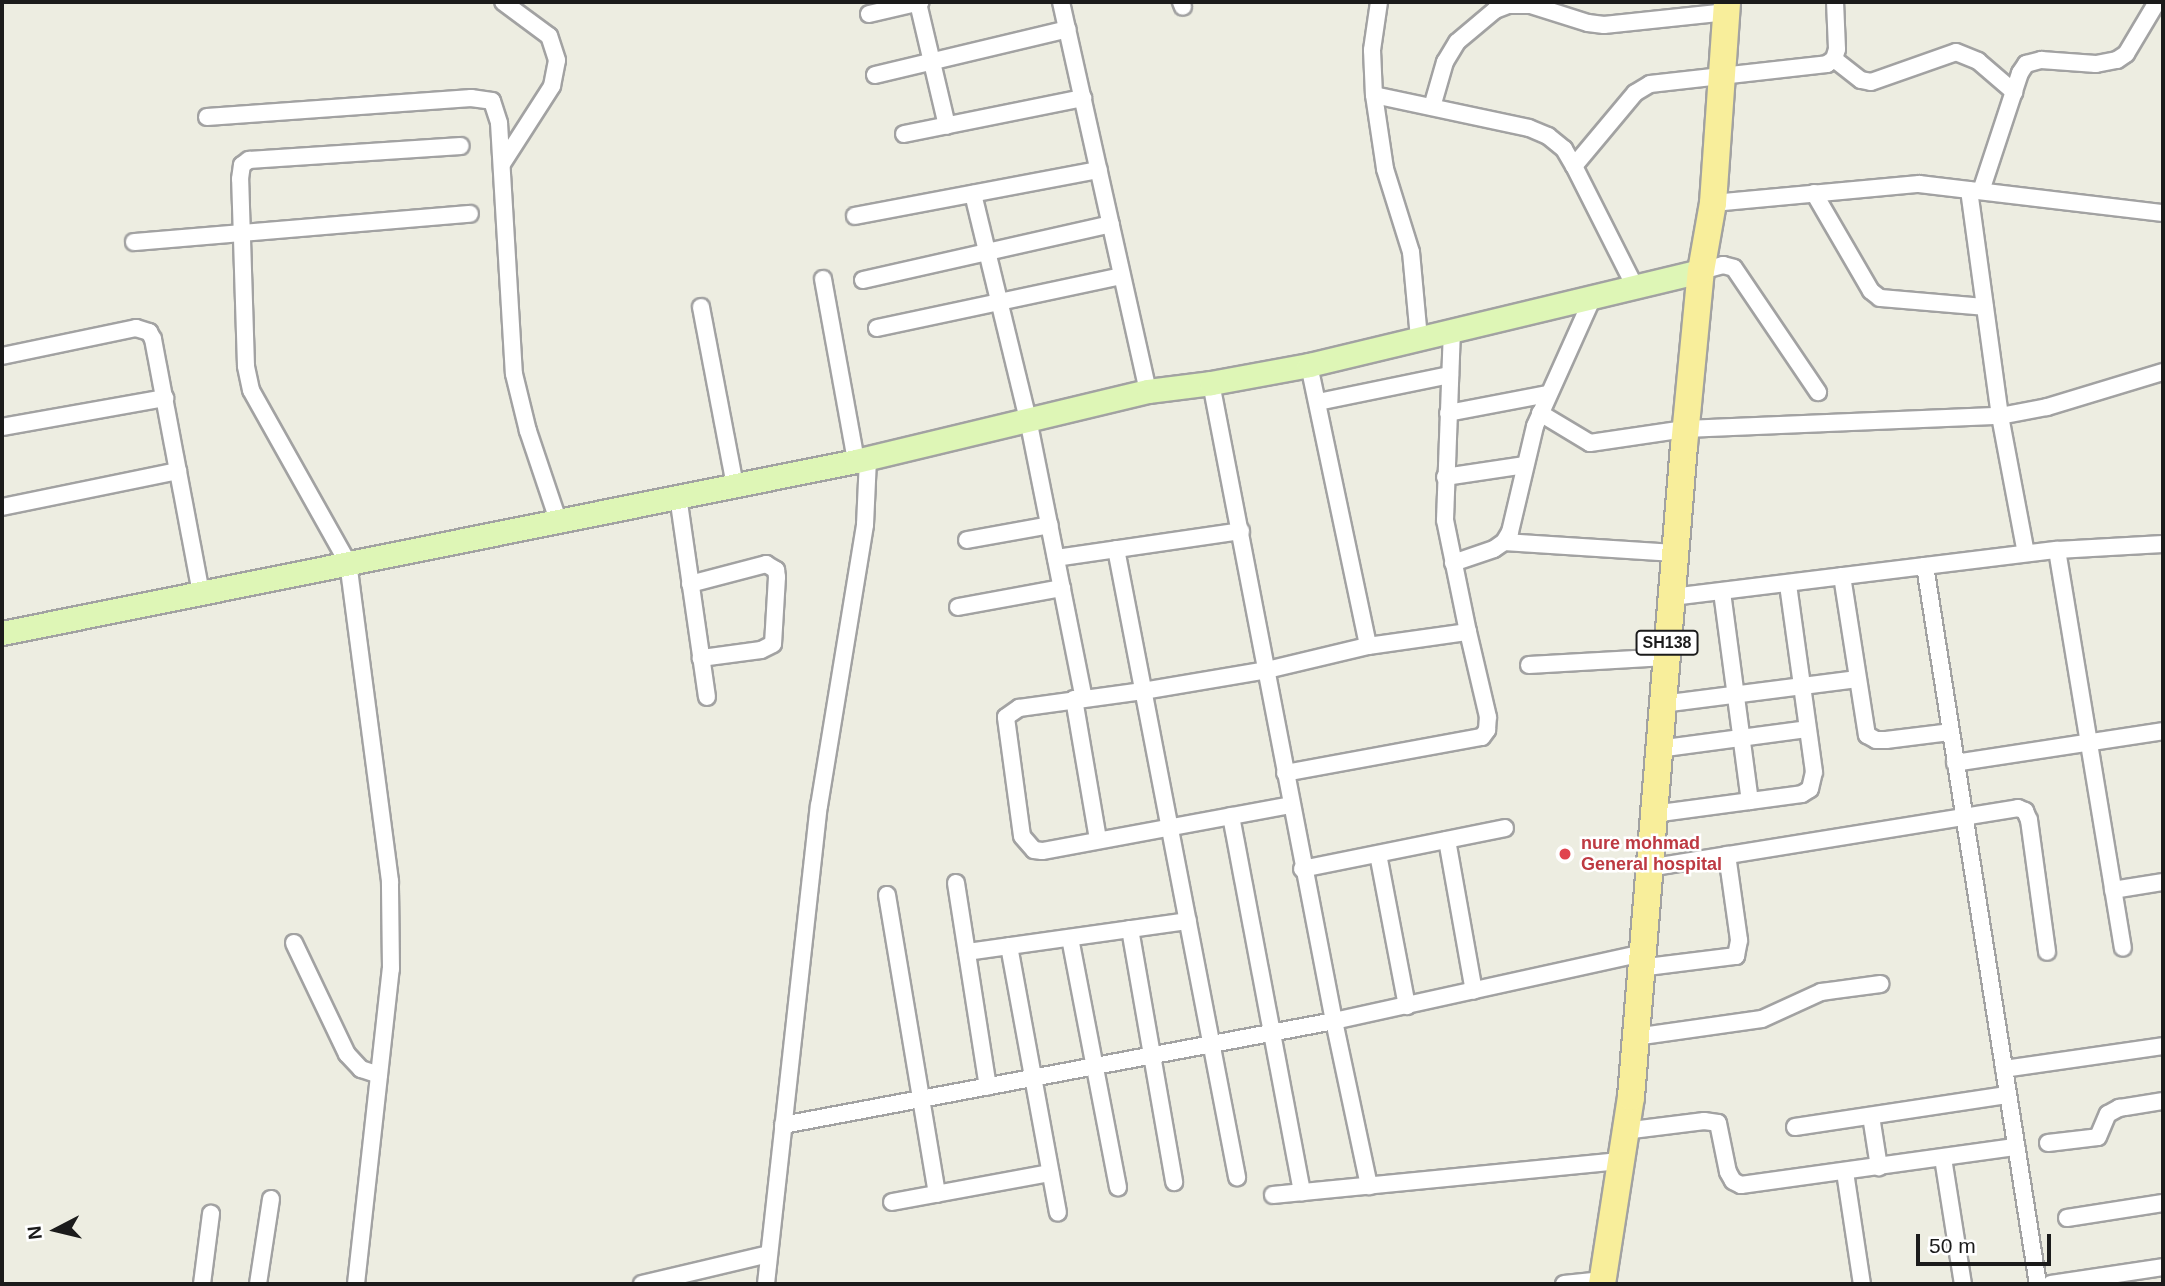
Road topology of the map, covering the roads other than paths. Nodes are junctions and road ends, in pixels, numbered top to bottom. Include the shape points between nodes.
1 (503, 2) edge
2 (919, 2) edge
3 (1062, 2) edge
4 (1380, 2) edge
5 (1835, 2) edge
6 (2137, 2) edge
7 (1532, 3) edge
8 (1727, 7) edge
9 (2153, 8) edge
10 (869, 14) dead end
11 (1068, 29) junction
12 (1834, 59) junction
13 (932, 62) junction
14 (875, 75) dead end
15 (1722, 78) junction
16 (2014, 92) junction
17 (1374, 95) junction
18 (1083, 98) junction
19 (1432, 107) junction
20 (207, 117) dead end
21 (947, 125) junction
22 (904, 134) dead end
23 (461, 146) dead end
24 (502, 164) junction
25 (1574, 166) junction
26 (1099, 170) junction
27 (1975, 190) junction
28 (1814, 193) junction
29 (973, 194) junction
30 (1713, 203) junction
31 (2163, 213) edge
32 (470, 214) dead end
33 (855, 216) dead end
34 (1111, 224) junction
35 (241, 233) junction
36 (134, 242) dead end
37 (987, 252) junction
38 (1701, 271) junction
39 (1122, 276) junction
40 (823, 279) dead end
41 (863, 280) dead end
42 (1635, 287) junction
43 (1593, 297) junction
44 (999, 302) junction
45 (701, 307) dead end
46 (1985, 307) junction
47 (877, 328) dead end
48 (1452, 330) junction
49 (1419, 338) junction
50 (2, 356) edge
51 (1309, 365) junction
52 (2163, 372) edge
53 (1450, 374) junction
54 (1211, 383) junction
55 (1147, 391) junction
56 (1818, 392) dead end
57 (1548, 394) junction
58 (165, 398) junction
59 (1318, 402) junction
60 (1448, 413) junction
61 (1540, 413) junction
62 (2000, 416) junction
63 (1028, 419) junction
64 (2, 427) edge
65 (1685, 429) junction
66 (862, 459) junction
67 (1525, 465) junction
68 (178, 471) junction
69 (1445, 477) junction
70 (735, 485) junction
71 (678, 496) junction
72 (2, 507) edge
73 (558, 520) junction
74 (1050, 525) junction
75 (1241, 531) junction
76 (967, 540) dead end
77 (1504, 542) junction
78 (2163, 544) edge
79 (1116, 549) junction
80 (2057, 550) junction
81 (1675, 553) junction
82 (2026, 553) junction
83 (1056, 558) junction
84 (348, 563) junction
85 (1453, 564) junction
86 (1926, 566) junction
87 (1842, 576) junction
88 (690, 584) junction
89 (1788, 585) junction
90 (1062, 588) junction
91 (201, 592) junction
92 (1722, 592) junction
93 (1672, 597) junction
94 (958, 607) dead end
95 (1468, 632) junction
96 (2, 633) edge
97 (1368, 646) junction
98 (1666, 657) junction
99 (701, 658) junction
100 (1529, 665) dead end
101 (1267, 670) junction
102 (1857, 679) junction
103 (1800, 686) junction
104 (1143, 691) junction
105 (1736, 694) junction
106 (707, 697) dead end
107 (1079, 699) junction
108 (1662, 704) junction
109 (1807, 729) junction
110 (2163, 731) edge
111 (1950, 732) junction
112 (1742, 738) junction
113 (2089, 742) junction
114 (1658, 749) junction
115 (1955, 763) junction
116 (1285, 773) junction
117 (1750, 801) junction
118 (1291, 804) junction
119 (1653, 814) junction
120 (1231, 816) junction
121 (1964, 816) junction
122 (1170, 827) junction
123 (1505, 828) dead end
124 (1098, 840) junction
125 (1447, 840) junction
126 (1378, 853) junction
127 (1727, 855) junction
128 (1648, 868) junction
129 (1302, 869) junction
130 (2163, 882) edge
131 (956, 883) dead end
132 (2113, 890) junction
133 (887, 895) dead end
134 (1188, 921) junction
135 (1130, 929) junction
136 (1070, 938) junction
137 (294, 943) dead end
138 (1009, 946) junction
139 (2123, 948) dead end
140 (967, 952) junction
141 (2048, 952) dead end
142 (1640, 961) junction
143 (1880, 984) dead end
144 (1474, 991) junction
145 (1407, 1006) junction
146 (1334, 1021) junction
147 (1272, 1033) junction
148 (1635, 1037) junction
149 (1212, 1043) junction
150 (2163, 1046) edge
151 (1152, 1055) junction
152 (1095, 1066) junction
153 (2004, 1069) junction
154 (379, 1075) junction
155 (1033, 1078) junction
156 (988, 1087) junction
157 (2007, 1095) junction
158 (921, 1099) junction
159 (2163, 1101) edge
160 (1871, 1116) junction
161 (783, 1125) junction
162 (1795, 1127) dead end
163 (1624, 1131) junction
164 (2048, 1143) dead end
165 (2015, 1147) junction
166 (1943, 1158) junction
167 (1619, 1161) junction
168 (1879, 1167) junction
169 (1846, 1172) junction
170 (1051, 1173) junction
171 (1237, 1177) dead end
172 (1174, 1182) dead end
173 (1369, 1186) junction
174 (1118, 1187) dead end
175 (1302, 1192) junction
176 (937, 1194) junction
177 (1273, 1195) dead end
178 (271, 1199) dead end
179 (892, 1202) dead end
180 (2163, 1203) edge
181 (1058, 1213) dead end
182 (211, 1214) dead end
183 (2067, 1218) dead end
184 (769, 1254) junction
185 (2163, 1267) edge
186 (1602, 1282) edge
187 (2085, 1282) edge
188 (202, 1284) edge
189 (258, 1284) edge
190 (356, 1284) edge
191 (642, 1284) edge
192 (766, 1284) edge
193 (1564, 1284) edge
194 (1862, 1284) edge
195 (1963, 1284) edge
196 (2038, 1284) edge
197 (2052, 1284) edge

1 - 24 street via 549,36 558,60 552,86
2 - 10 street
2 - 13 street
3 - 11 street
4 - 17 street via 1372,50
5 - 12 street
6 - 9 street
7 - 8 street via 1604,25
7 - 19 street via 1495,10 1457,42 1445,62
8 - 15 main road, SH138
9 - 16 street via 2126,54 2117,60 2096,64 2033,61 2020,73
11 - 13 street
11 - 18 street
12 - 15 street via 1816,68
12 - 16 street via 1861,80 1871,82 1956,52 1978,61
13 - 14 street
13 - 21 street
15 - 25 street via 1662,81 1635,93
15 - 30 main road, SH138
16 - 27 street
17 - 19 street
17 - 49 street via 1385,169 1411,252
18 - 21 street
18 - 26 street
19 - 25 street via 1539,132 1564,149
20 - 24 street via 483,98 492,101 496,109
21 - 22 street
23 - 35 street via 249,160 242,165 240,178
24 - 73 street via 514,374
25 - 42 street
26 - 29 street
26 - 34 street
27 - 28 street via 1919,184
27 - 31 street
27 - 46 street
28 - 30 street
28 - 46 street via 1871,291 1881,298
29 - 33 street
29 - 37 street
30 - 38 main road, SH138
32 - 35 street
34 - 37 street
34 - 39 street
35 - 36 street
35 - 84 street via 251,390
37 - 41 street
37 - 44 street
38 - 42 street
38 - 56 street via 1723,265 1734,268
38 - 65 main road, SH138
39 - 44 street
39 - 55 street
40 - 66 street
42 - 43 street
43 - 48 street
43 - 57 street
44 - 47 street
44 - 63 street
45 - 70 street
46 - 62 street
48 - 49 street
48 - 53 street
49 - 51 street
50 - 58 street via 144,328 153,339
51 - 54 street
51 - 59 street
52 - 62 street via 2047,407
53 - 59 street
53 - 60 street
54 - 55 street
54 - 75 street
55 - 63 street
57 - 60 street
57 - 61 street
58 - 64 street
58 - 68 street
59 - 97 street
60 - 69 street
61 - 65 street via 1590,443
61 - 67 street
62 - 65 street
62 - 82 street
63 - 66 street
63 - 74 street
65 - 81 main road, SH138
66 - 70 street
66 - 161 street via 865,525 819,806
67 - 69 street
67 - 77 street
68 - 72 street
68 - 91 street
69 - 85 street via 1445,520
70 - 71 street
71 - 73 street
71 - 88 street
73 - 84 street
74 - 76 street
74 - 83 street
75 - 79 street
75 - 101 street
77 - 81 street
77 - 85 street
78 - 80 street
79 - 83 street
79 - 104 street
80 - 82 street
80 - 113 street
81 - 93 main road, SH138
82 - 86 street
83 - 90 street
84 - 91 street
84 - 154 street via 390,881 391,969
85 - 95 street
86 - 87 street
86 - 111 street
87 - 89 street
87 - 102 street
88 - 99 street
88 - 99 street via 766,564 777,577 773,644 761,650
89 - 92 street
89 - 103 street
90 - 94 street
90 - 107 street
91 - 96 street
92 - 93 street
92 - 105 street
93 - 98 main road, SH138
95 - 97 street
95 - 116 street via 1488,718 1488,730 1482,737
97 - 101 street
98 - 100 street
98 - 108 main road, SH138
99 - 106 street
101 - 104 street
101 - 116 street
102 - 103 street
102 - 111 street via 1867,735 1886,740
103 - 105 street
103 - 109 street
104 - 107 street
104 - 122 street
105 - 108 street
105 - 112 street
107 - 124 street
107 - 124 street via 1019,708 1006,717 1022,836 1027,845 1042,851
108 - 114 main road, SH138
109 - 112 street
109 - 117 street via 1814,772 1810,789
110 - 113 street
111 - 115 street
112 - 114 street
112 - 117 street
113 - 115 street
113 - 132 street
114 - 119 main road, SH138
115 - 121 street
116 - 118 street
117 - 119 street
118 - 120 street
118 - 129 street
119 - 128 main road, SH138
120 - 122 street
120 - 147 street
121 - 127 street
121 - 141 street via 2010,807 2025,811
121 - 153 street
122 - 124 street
122 - 134 street
123 - 125 street
125 - 126 street
125 - 144 street
126 - 129 street
126 - 145 street
127 - 128 street
127 - 142 street via 1739,940 1736,956
128 - 142 main road, SH138
129 - 146 street
130 - 132 street
131 - 140 street
132 - 139 street
133 - 158 street
134 - 135 street
134 - 149 street
135 - 136 street
135 - 151 street
136 - 138 street
136 - 152 street
137 - 154 street via 347,1054 361,1069
138 - 140 street
138 - 155 street
140 - 156 street
142 - 144 street
142 - 148 main road, SH138
143 - 148 street via 1821,992 1762,1019
144 - 145 street
145 - 146 street
146 - 147 street
146 - 173 street
147 - 149 street
147 - 175 street
148 - 163 main road, SH138
149 - 151 street
149 - 171 street
150 - 153 street
151 - 152 street
151 - 172 street
152 - 155 street
152 - 174 street
153 - 157 street
154 - 190 street
155 - 156 street
155 - 170 street
156 - 158 street
157 - 160 street
157 - 165 street
158 - 161 street
158 - 176 street
159 - 164 street via 2108,1114 2098,1137
160 - 162 street
160 - 168 street
161 - 184 street
163 - 167 main road, SH138
163 - 169 street via 1704,1121 1718,1124 1728,1172 1741,1185
165 - 166 street
165 - 196 street
166 - 168 street
166 - 195 street
167 - 173 street
167 - 186 main road, SH138
168 - 169 street
169 - 194 street
170 - 176 street
170 - 181 street
173 - 175 street
175 - 177 street
176 - 179 street
178 - 189 street
180 - 183 street
182 - 188 street
184 - 191 street
184 - 192 street
185 - 187 street
186 - 193 street
187 - 197 street

